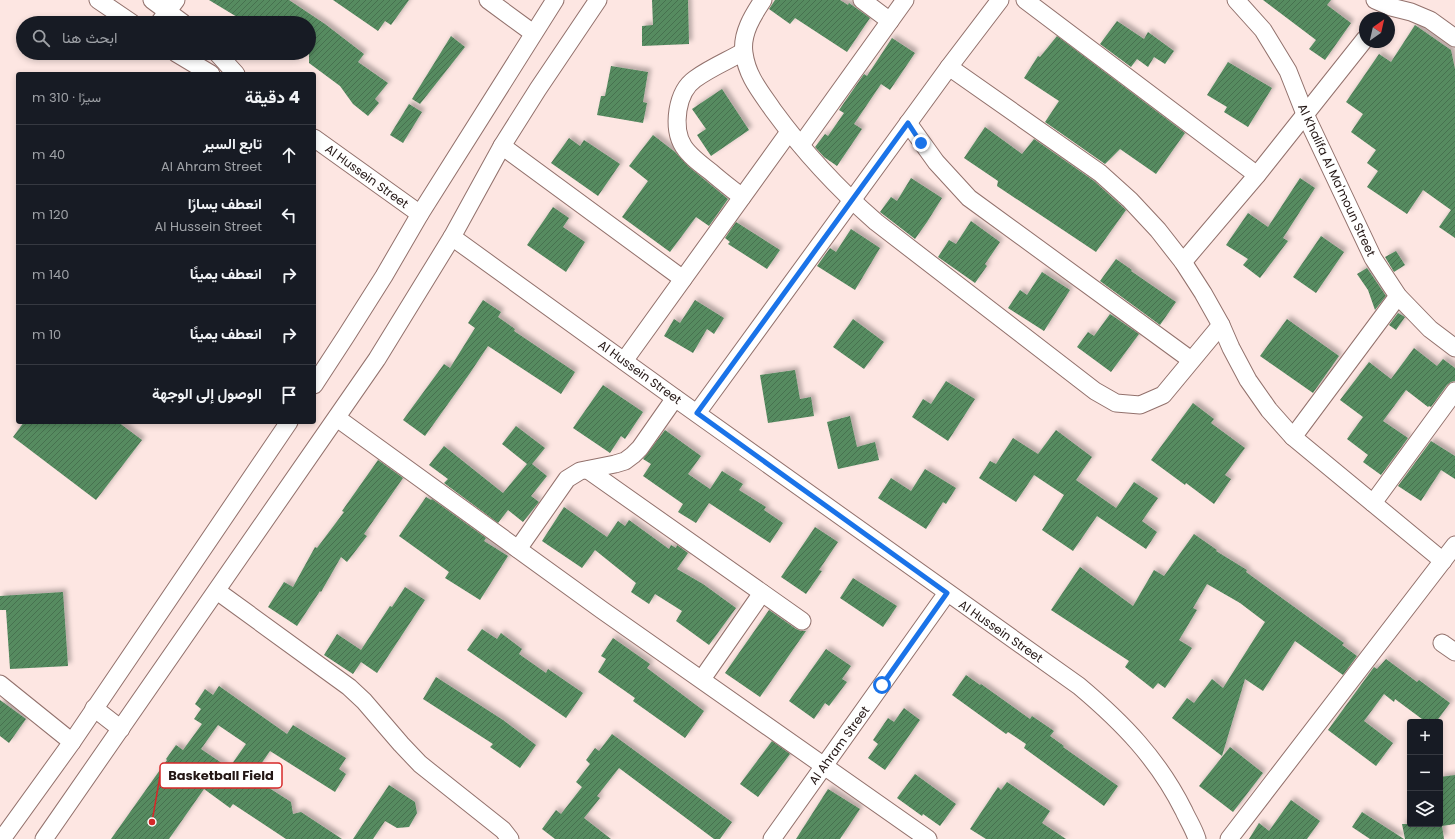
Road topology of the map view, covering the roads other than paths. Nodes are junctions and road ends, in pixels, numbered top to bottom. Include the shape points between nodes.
1 (98, 0) edge
2 (152, 0) edge
3 (488, 0) edge
4 (555, 0) edge
5 (598, 0) edge
6 (763, 0) edge
7 (862, 0) edge
8 (905, 0) edge
9 (1000, 0) edge
10 (1025, 0) edge
11 (1236, 0) edge
12 (1375, 0) edge
13 (1390, 8) edge
14 (168, 11) edge
15 (122, 16) edge
16 (890, 21) junction
17 (533, 33) junction
18 (1455, 38) edge
19 (1359, 46) edge
20 (743, 52) junction
21 (188, 60) edge
22 (223, 60) edge
23 (948, 67) junction
24 (208, 72) edge
25 (234, 72) edge
26 (1305, 114) junction
27 (908, 123) junction
28 (789, 132) junction
29 (316, 139) edge
30 (502, 146) junction
31 (801, 146) junction
32 (1256, 175) junction
33 (742, 197) junction
34 (851, 200) junction
35 (420, 214) junction
36 (452, 237) junction
37 (1183, 262) junction
38 (683, 279) junction
39 (1398, 296) junction
40 (1221, 325) junction
41 (1455, 348) edge
42 (1191, 360) junction
43 (624, 361) junction
44 (316, 382) edge
45 (1455, 391) edge
46 (675, 398) junction
47 (697, 413) junction
48 (337, 418) junction
49 (288, 424) edge
50 (1293, 437) junction
51 (588, 470) junction
52 (1373, 503) junction
53 (1455, 545) edge
54 (518, 549) junction
55 (1443, 561) junction
56 (217, 591) junction
57 (762, 593) junction
58 (947, 593) junction
59 (802, 621) dead end
60 (702, 679) junction
61 (0, 684) edge
62 (94, 708) junction
63 (120, 729) junction
64 (72, 742) junction
65 (824, 765) junction
66 (52, 836) edge
67 (1192, 838) edge
68 (2, 839) edge
69 (510, 839) edge
70 (772, 839) edge
71 (928, 839) edge
72 (1230, 839) edge

1 - 15 street
2 - 14 street
3 - 17 street
4 - 17 street
5 - 30 street
6 - 20 street via 746,28
7 - 16 street
8 - 16 street
9 - 23 street
10 - 32 street
11 - 26 street, Al Khalifa Al Ma'moun Street via 1263,30 1288,71
12 - 13 street
13 - 18 street via 1411,12 1430,20
16 - 31 street
17 - 35 street
19 - 26 street
20 - 28 street via 749,75
20 - 33 street via 694,79 685,89 679,102 677,116 682,144 690,156
21 - 24 street
22 - 25 street
23 - 27 street
23 - 37 street via 1100,173 1130,200
26 - 32 street
26 - 39 street, Al Khalifa Al Ma'moun Street via 1373,258
27 - 34 street
27 - 42 street via 936,162 969,198
28 - 31 street
28 - 33 street
29 - 35 street, Al Hussein Street
30 - 36 street
30 - 38 street
31 - 34 street
32 - 37 street
33 - 38 street
34 - 42 street via 901,243 1095,391 1116,403 1140,405 1163,395
34 - 47 street
35 - 44 street via 380,283
36 - 43 street, Al Hussein Street
36 - 48 street via 377,359
37 - 40 street
38 - 43 street
39 - 41 street, Al Khalifa Al Ma'moun Street via 1430,329
39 - 50 street
40 - 42 street
40 - 50 street via 1248,380 1269,410
43 - 46 street, Al Hussein Street
45 - 52 street
46 - 47 street, Al Hussein Street
46 - 51 street via 633,455 625,461
47 - 58 street, Al Hussein Street
48 - 54 street
48 - 56 street
49 - 62 street
50 - 52 street
51 - 54 street via 573,474 562,485
51 - 57 street
52 - 55 street
53 - 55 street
54 - 60 street
55 - 72 street
56 - 63 street
56 - 69 street via 349,687 420,764 503,830
57 - 59 street
57 - 60 street
58 - 65 street, Al Ahram Street
58 - 67 street, Al Hussein Street via 1079,686 1111,713 1140,744 1161,772 1180,803
60 - 65 street
61 - 64 street
62 - 63 street
62 - 64 street
63 - 66 street
64 - 68 street
65 - 70 street, Al Ahram Street
65 - 71 street

